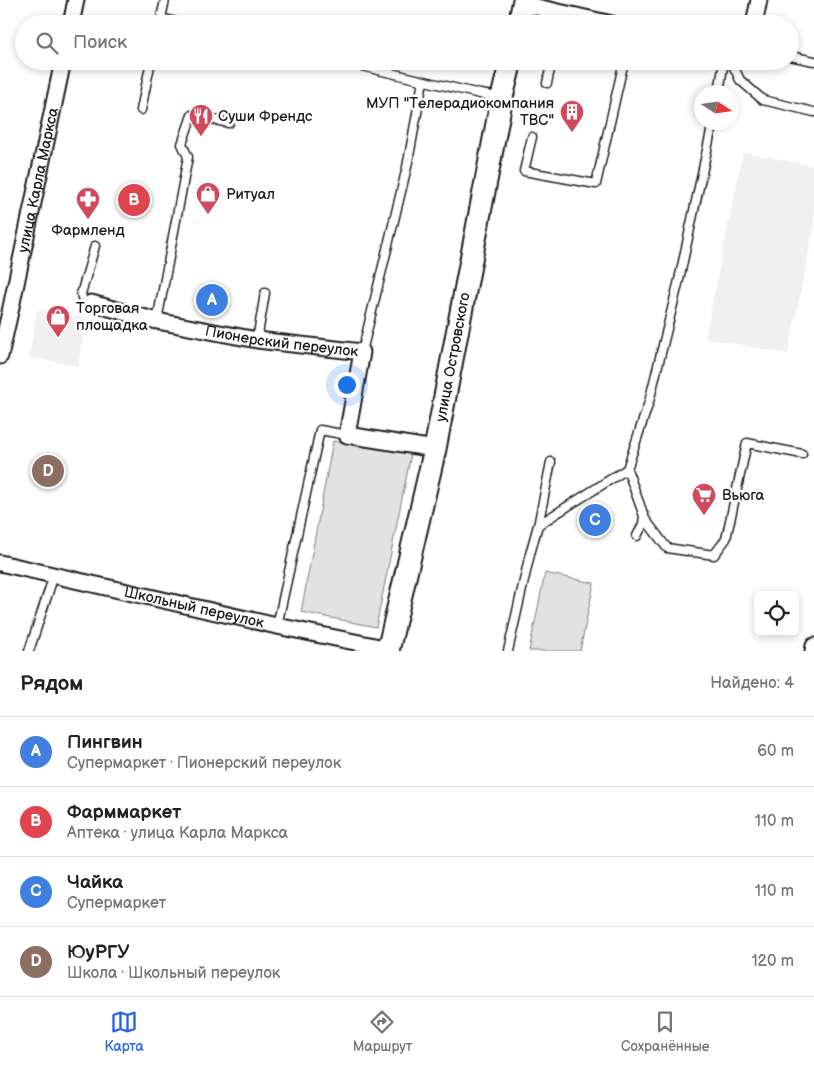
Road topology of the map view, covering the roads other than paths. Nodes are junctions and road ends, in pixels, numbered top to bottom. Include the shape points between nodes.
1 (76, 0) edge
2 (165, 0) edge
3 (518, 7) edge
4 (73, 15) edge
5 (161, 15) edge
6 (562, 15) edge
7 (799, 58) edge
8 (814, 61) edge
9 (61, 70) edge
10 (150, 70) edge
11 (377, 70) edge
12 (509, 70) edge
13 (550, 70) edge
14 (622, 70) edge
15 (723, 70) edge
16 (735, 70) edge
17 (423, 81) junction
18 (547, 83) dead end
19 (720, 85) edge
20 (502, 97) junction
21 (141, 110) dead end
22 (814, 112) edge
23 (229, 123) dead end
24 (710, 130) edge
25 (532, 138) dead end
26 (95, 246) dead end
27 (265, 293) dead end
28 (83, 301) joint
29 (157, 321) junction
30 (257, 340) junction
31 (362, 352) junction
32 (0, 356) edge
33 (347, 435) junction
34 (435, 449) junction
35 (802, 454) dead end
36 (551, 462) dead end
37 (627, 469) junction
38 (644, 515) junction
39 (538, 526) junction
40 (637, 536) dead end
41 (0, 563) edge
42 (54, 575) junction
43 (277, 626) junction
44 (814, 646) edge
45 (30, 650) edge
46 (388, 650) edge
47 (40, 651) edge
48 (508, 651) edge
49 (813, 651) edge

1 - 4 street
2 - 5 lane
3 - 6 street
7 - 8 lane
9 - 32 street, улица Карла Маркса
10 - 21 lane
11 - 17 lane
12 - 20 street, улица Островского
13 - 18 lane
14 - 25 lane via 596,184 524,171
15 - 19 lane
16 - 22 lane via 740,80 763,100
17 - 20 lane
17 - 31 lane via 407,167
20 - 34 street, улица Островского
23 - 29 lane via 192,115 182,144 188,157
24 - 37 lane via 654,383
26 - 28 lane via 81,294
27 - 30 lane
28 - 29 street, Пионерский переулок
29 - 30 street, Пионерский переулок
30 - 31 street, Пионерский переулок
31 - 33 street, Пионерский переулок
33 - 34 street
33 - 43 lane via 320,430
34 - 46 street, улица Островского
35 - 38 lane via 747,443 726,539 714,555 667,548
36 - 39 lane
37 - 38 lane
37 - 39 lane
38 - 40 lane
39 - 48 lane
41 - 42 street, Школьный переулок
42 - 43 street, Школьный переулок
42 - 45 lane
43 - 46 street, Школьный переулок
44 - 49 street
45 - 47 lane

